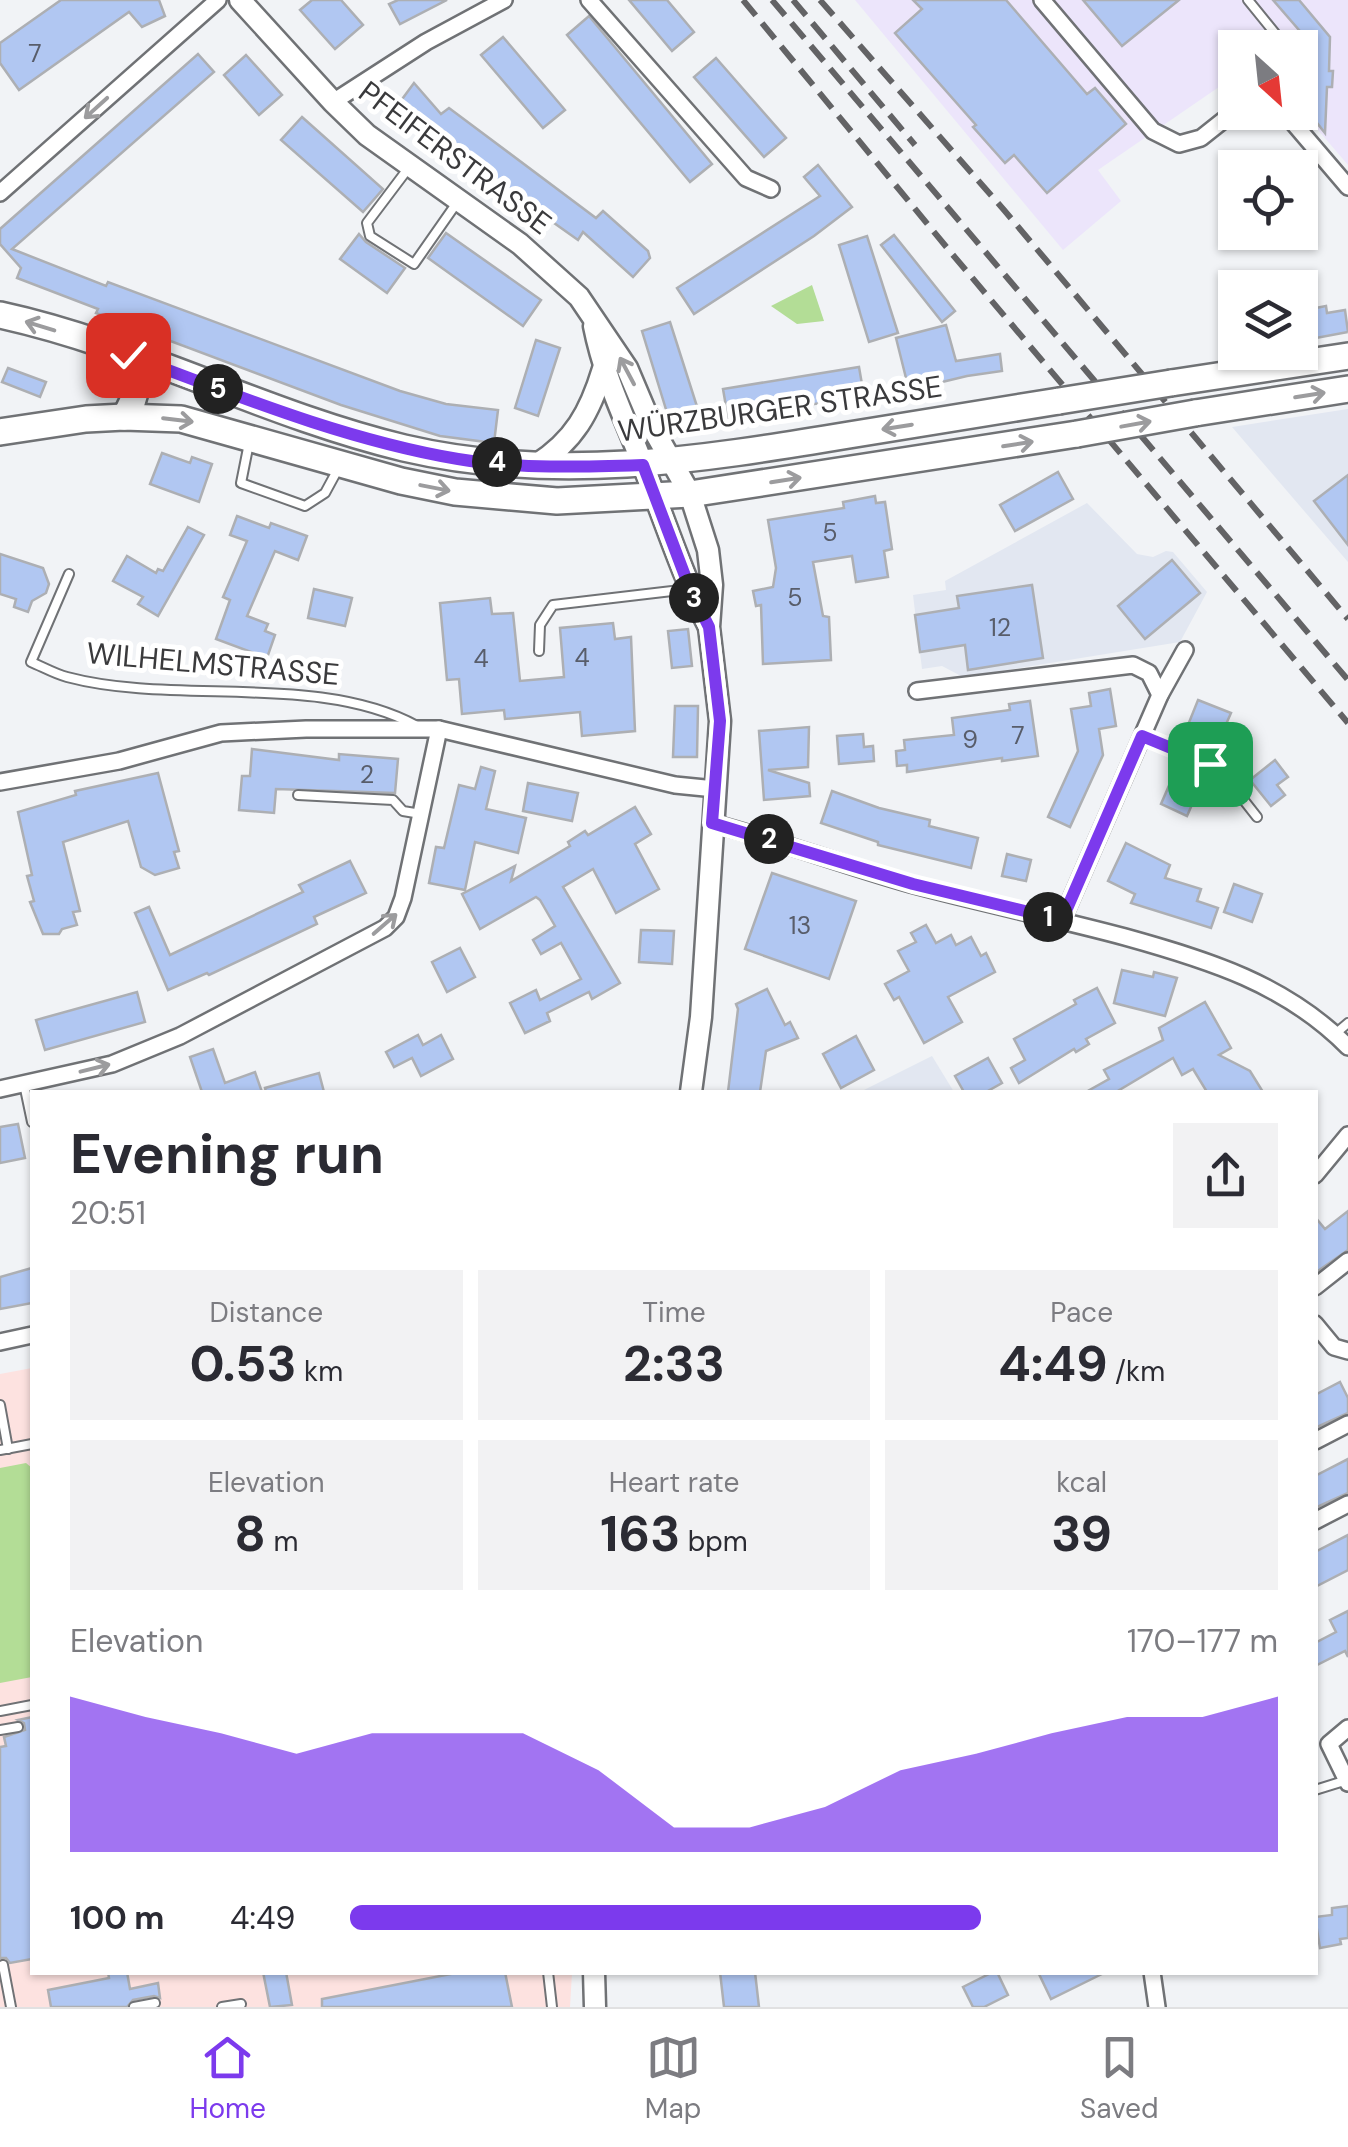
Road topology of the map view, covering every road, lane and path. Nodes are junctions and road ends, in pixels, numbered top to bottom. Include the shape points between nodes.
1 (218, 0) edge
2 (504, 0) edge
3 (589, 0) edge
4 (1042, 0) edge
5 (1248, 0) edge
6 (250, 3) edge
7 (1272, 30) edge
8 (333, 102) junction
9 (1218, 124) edge
10 (1299, 130) edge
11 (411, 166) junction
12 (1348, 187) edge
13 (771, 189) dead end
14 (0, 193) edge
15 (458, 200) junction
16 (0, 314) edge
17 (593, 320) junction
18 (128, 355) junction
19 (1348, 356) edge
20 (603, 368) junction
21 (1348, 389) edge
22 (124, 417) junction
23 (0, 432) edge
24 (250, 437) junction
25 (672, 463) junction
26 (536, 465) junction
27 (643, 465) junction
28 (340, 466) junction
29 (690, 494) junction
30 (656, 497) junction
31 (69, 574) dead end
32 (690, 589) junction
33 (709, 627) junction
34 (1184, 650) dead end
35 (539, 651) dead end
36 (917, 692) dead end
37 (1160, 694) junction
38 (432, 730) junction
39 (1142, 736) junction
40 (0, 782) edge
41 (716, 789) junction
42 (298, 795) dead end
43 (421, 814) junction
44 (1257, 816) dead end
45 (712, 823) junction
46 (1062, 920) junction
47 (1341, 1028) edge
48 (1348, 1047) edge
49 (24, 1084) junction
50 (0, 1089) edge
51 (691, 1090) edge
52 (30, 1112) edge
53 (1348, 1135) edge
54 (1318, 1172) edge
55 (1348, 1262) edge
56 (1318, 1285) edge
57 (1318, 1333) edge
58 (30, 1335) edge
59 (0, 1342) edge
60 (1348, 1351) edge
61 (0, 1405) edge
62 (1348, 1424) edge
63 (1318, 1439) edge
64 (30, 1444) edge
65 (4, 1449) edge
66 (1348, 1504) edge
67 (1318, 1519) edge
68 (30, 1706) edge
69 (0, 1711) edge
70 (18, 1727) dead end
71 (1348, 1728) edge
72 (0, 1730) edge
73 (1347, 1781) edge
74 (1318, 1789) edge
75 (2, 1965) dead end
76 (548, 1975) edge
77 (594, 1975) edge
78 (1152, 1975) edge
79 (154, 2003) dead end
80 (241, 2004) dead end
81 (12, 2007) edge
82 (134, 2007) edge
83 (222, 2007) edge
84 (552, 2007) edge
85 (596, 2007) edge
86 (1157, 2007) edge

1 -> 14 street
2 - 8 street
3 - 13 street via 746,178
4 - 9 street via 1153,130 1179,144
5 - 7 lane
6 - 8 street, PFEIFERSTRASSE
8 - 11 street, PFEIFERSTRASSE
10 - 12 street
11 - 15 street, PFEIFERSTRASSE
11 - 15 lane via 367,222 370,236 414,264
15 - 17 street, PFEIFERSTRASSE via 559,276
18 -> 16 main road, WÜRZBURGER STRASSE
17 - 20 street, PFEIFERSTRASSE
25 -> 17 street, PFEIFERSTRASSE via 627,368
18 - 22 main road via 136,394
18 - 26 main road, WÜRZBURGER STRASSE via 401,447
19 -> 25 main road, WÜRZBURGER STRASSE, bridge
20 - 26 street via 578,430
20 - 27 street, PFEIFERSTRASSE
29 -> 21 main road, bridge
22 - 23 main road
22 -> 24 main road via 181,420
24 - 28 main road
24 - 28 lane via 241,483 305,506 325,493
25 - 27 main road, WÜRZBURGER STRASSE
25 - 29 street, PFEIFERSTRASSE
26 - 27 main road, WÜRZBURGER STRASSE
27 - 30 street, PFEIFERSTRASSE
28 -> 30 main road via 455,492 556,501
29 - 30 main road
29 - 33 street, PFEIFERSTRASSE via 708,550
30 - 32 street, PFEIFERSTRASSE
31 - 38 lane, WILHELMSTRASSE via 32,662 66,677 321,698 395,714
32 - 33 street, PFEIFERSTRASSE
32 - 35 lane via 552,605 540,625
33 - 41 street via 720,721
34 - 37 street
36 - 37 street via 1133,665 1149,674
37 - 39 street
38 - 40 street, WILHELMSTRASSE via 221,734
38 - 41 street, WILHELMSTRASSE
38 - 43 street
39 - 44 lane via 1210,764
39 - 46 street
41 - 45 street
42 - 43 lane via 393,800
49 -> 43 street via 112,1064 180,1036 385,928 396,917
45 - 46 street via 913,884
45 - 51 street
46 - 47 street via 1218,964
47 - 48 street
49 - 50 street
49 - 52 lane
53 - 54 street
55 - 56 street
57 - 60 street
58 - 59 street
61 - 65 lane
62 - 63 street
64 - 65 lane
66 - 67 street
68 - 69 lane
70 - 72 lane
71 - 73 street via 1329,1744
73 - 74 lane
75 - 81 lane
76 - 84 lane
77 - 85 street
78 - 86 street
79 - 82 lane
80 - 83 lane

